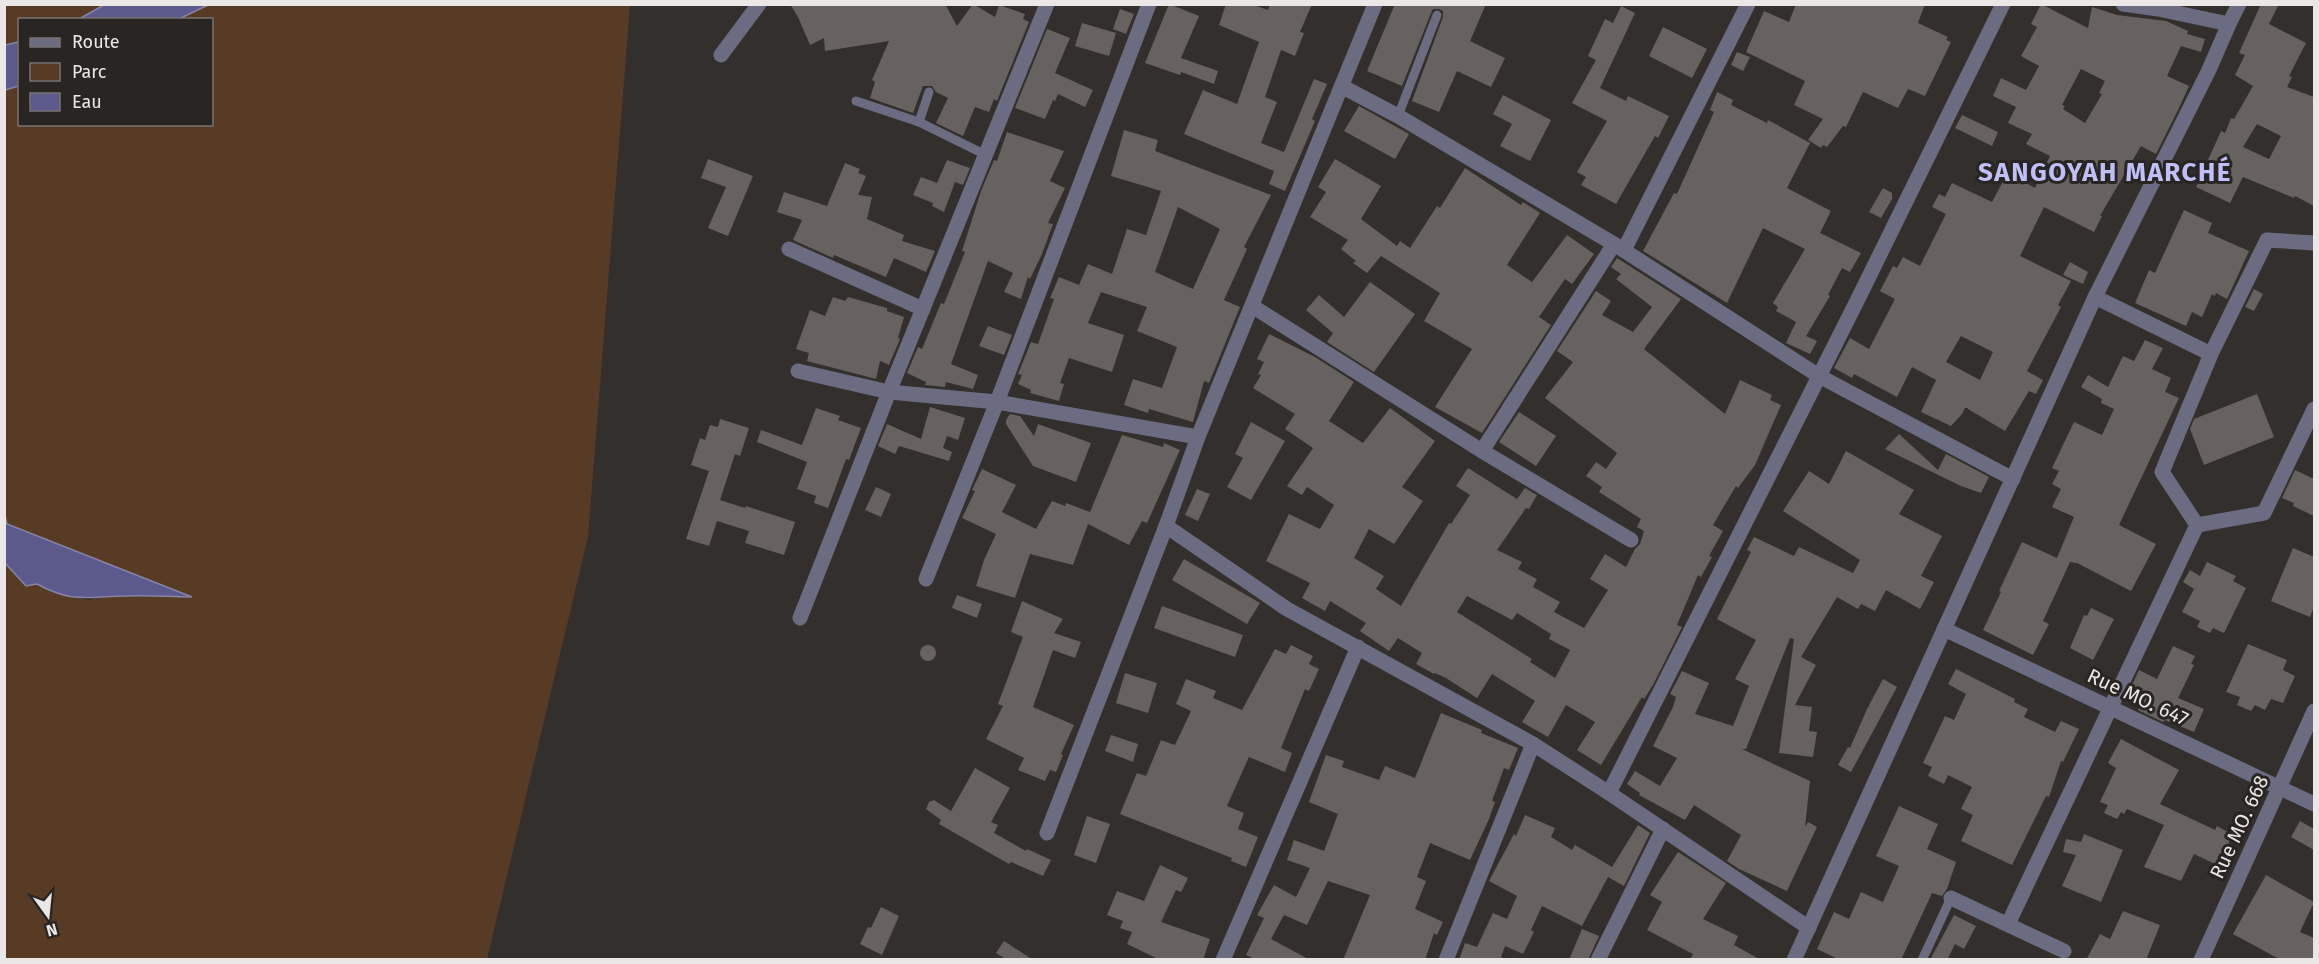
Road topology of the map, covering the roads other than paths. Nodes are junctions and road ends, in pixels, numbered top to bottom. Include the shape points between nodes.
1 (759, 4) edge
2 (1047, 4) edge
3 (1149, 4) edge
4 (1375, 4) edge
5 (1748, 4) edge
6 (2003, 4) edge
7 (2123, 4) edge
8 (2239, 4) edge
9 (1437, 15) dead end
10 (2229, 24) junction
11 (721, 55) dead end
12 (1343, 87) junction
13 (929, 92) dead end
14 (856, 101) dead end
15 (1398, 116) junction
16 (919, 122) junction
17 (986, 155) junction
18 (2314, 243) edge
19 (1619, 247) junction
20 (789, 249) dead end
21 (2095, 297) junction
22 (1252, 306) junction
23 (923, 309) junction
24 (2211, 354) junction
25 (798, 371) dead end
26 (1820, 376) junction
27 (889, 392) junction
28 (997, 402) junction
29 (2314, 409) edge
30 (1198, 437) junction
31 (1482, 450) junction
32 (2013, 479) junction
33 (2197, 525) junction
34 (1166, 526) junction
35 (1631, 540) dead end
36 (926, 579) dead end
37 (800, 618) dead end
38 (1944, 629) junction
39 (1358, 646) junction
40 (2110, 707) junction
41 (2314, 711) edge
42 (1533, 744) junction
43 (2281, 788) junction
44 (1609, 793) junction
45 (2314, 804) edge
46 (1664, 829) junction
47 (1047, 833) dead end
48 (1951, 898) joint
49 (2008, 924) junction
50 (1809, 928) junction
51 (2064, 951) dead end
52 (1223, 960) edge
53 (1446, 960) edge
54 (1598, 960) edge
55 (1794, 960) edge
56 (1922, 960) edge
57 (2201, 960) edge

1 - 11 street
2 - 17 street
3 - 28 street
4 - 12 street
5 - 19 street
6 - 26 street
7 - 10 street
8 - 10 street
9 - 15 lane
10 - 21 street
12 - 15 street
12 - 22 street
13 - 16 lane
14 - 16 lane
15 - 19 street
16 - 17 lane
17 - 23 street
18 - 24 street via 2267,240
19 - 26 street
19 - 31 street
20 - 23 street
21 - 24 street
21 - 32 street
22 - 30 street
22 - 31 street
23 - 27 street
24 - 33 street via 2162,472
25 - 27 street
26 - 32 street
26 - 44 street
27 - 28 street
27 - 37 street
28 - 30 street
28 - 36 street
29 - 33 street via 2264,513
30 - 34 street
31 - 35 street
32 - 38 street
33 - 40 street
34 - 39 street via 1287,609
34 - 47 street
38 - 40 street, Rue MO. 647
38 - 50 street
39 - 42 street
39 - 52 street
40 - 43 street, Rue MO. 647
40 - 49 street
41 - 43 street, Rue MO. 668
42 - 44 street
42 - 53 street
43 - 45 street, Rue MO. 647
43 - 57 street, Rue MO. 668
44 - 46 street
46 - 50 street
46 - 54 street
48 - 49 street
48 - 56 lane
49 - 51 street
50 - 55 street

